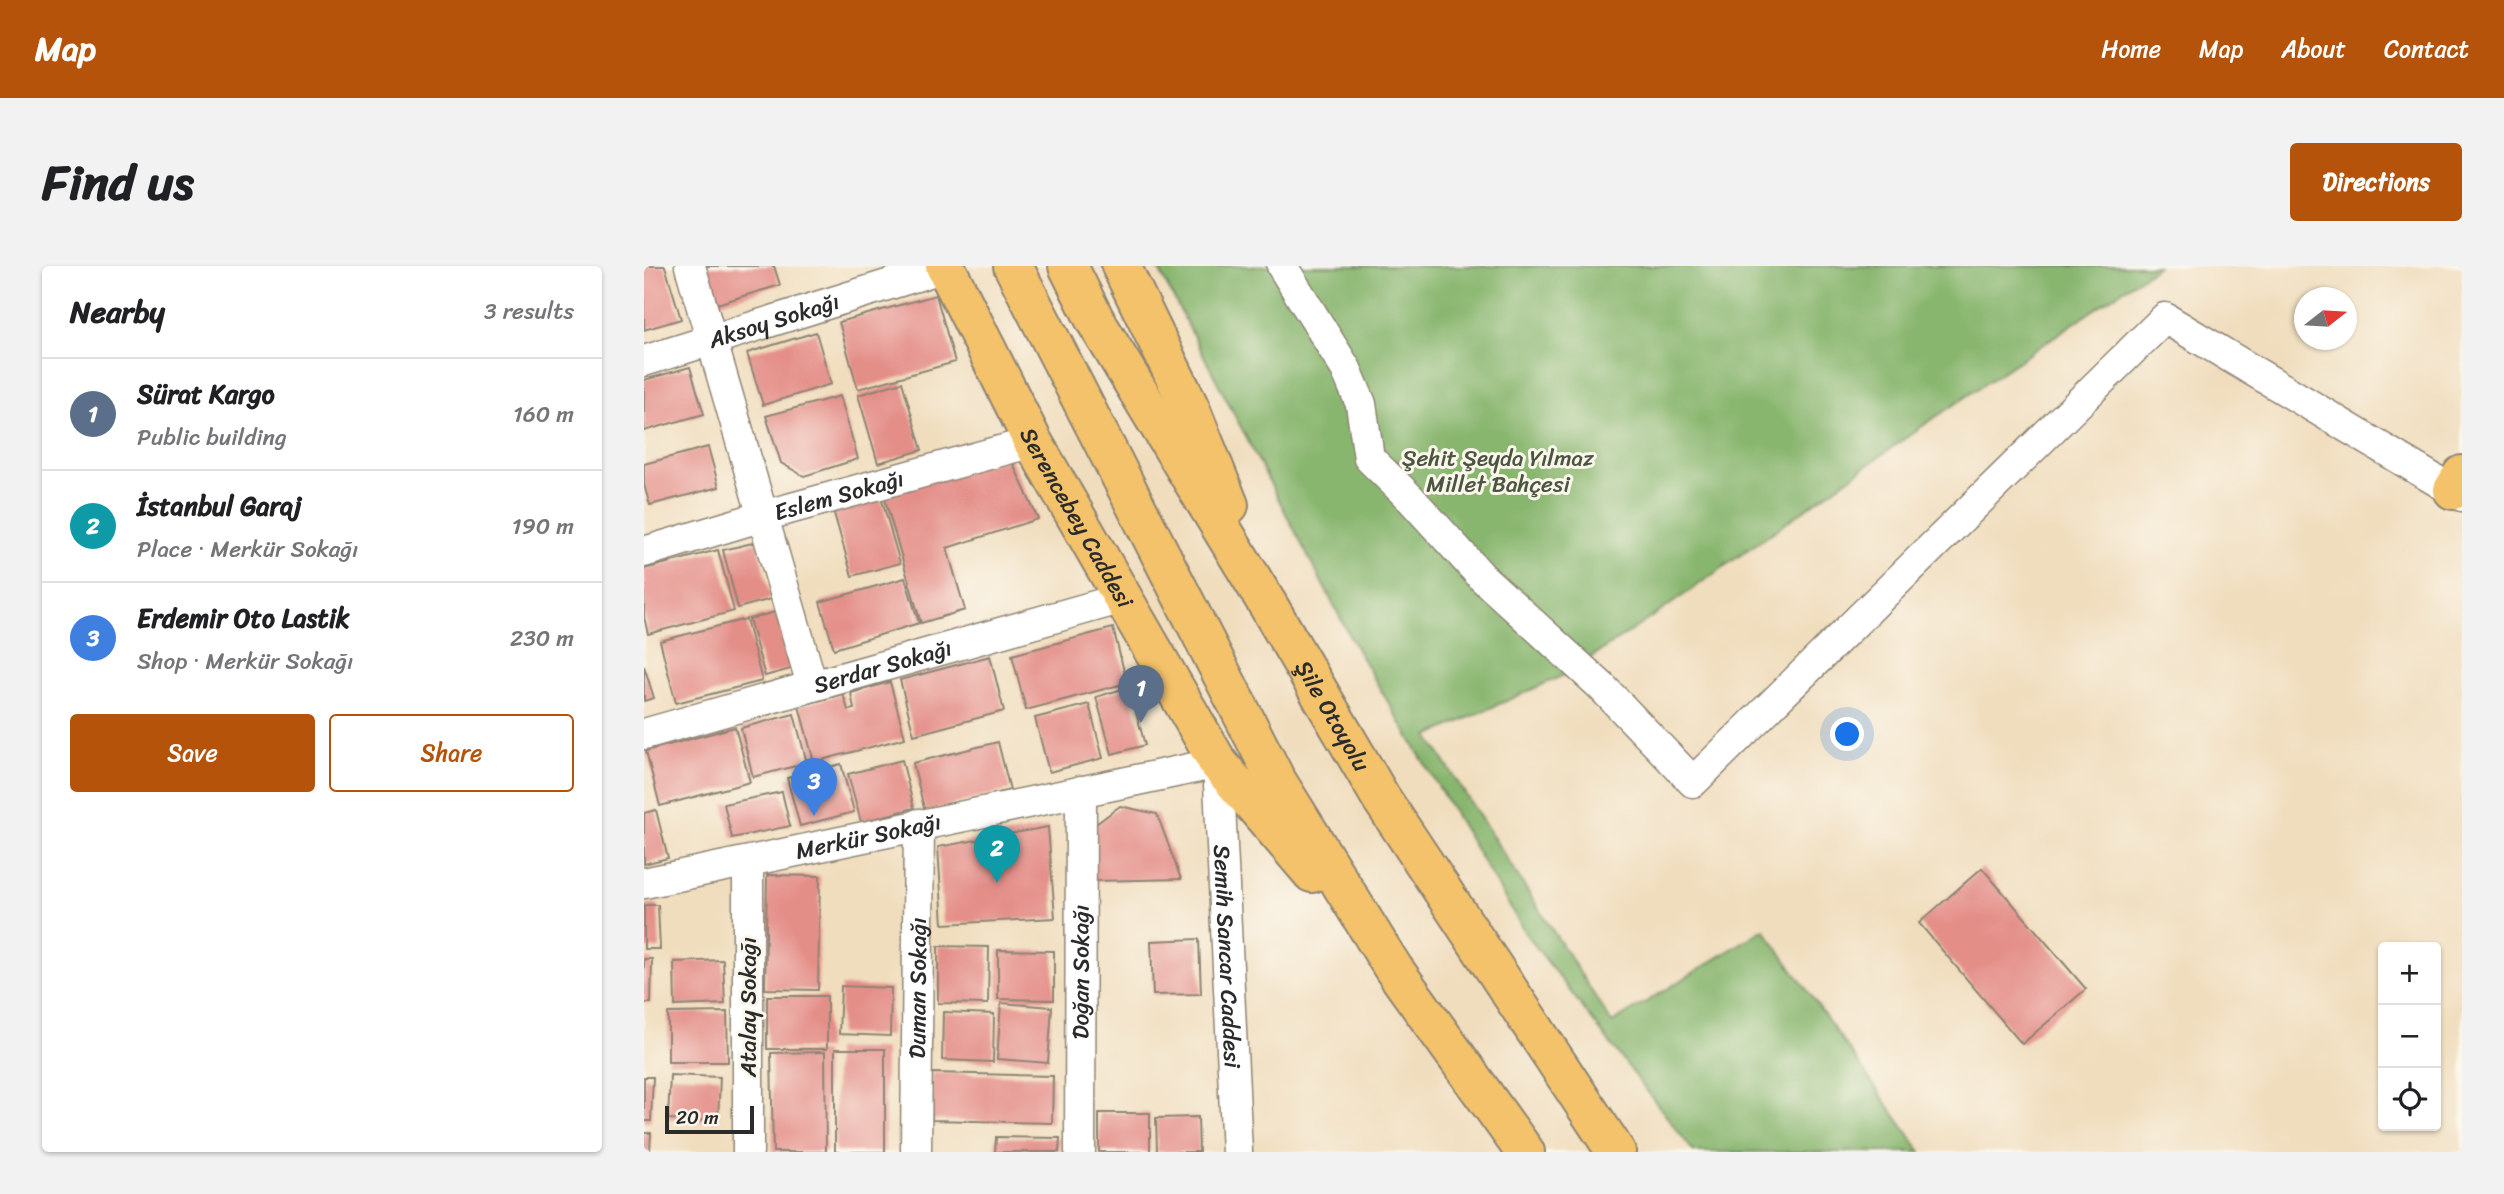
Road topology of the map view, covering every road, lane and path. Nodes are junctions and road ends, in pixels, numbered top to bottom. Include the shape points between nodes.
1 (690, 266) edge
2 (1013, 266) edge
3 (1068, 266) edge
4 (1121, 266) edge
5 (1282, 266) edge
6 (945, 267) edge
7 (713, 340) junction
8 (644, 361) edge
9 (1033, 442) junction
10 (2459, 487) edge
11 (763, 516) junction
12 (644, 552) edge
13 (1123, 597) junction
14 (1268, 604) junction
15 (812, 685) junction
16 (644, 734) edge
17 (1218, 763) junction
18 (1081, 791) junction
19 (919, 824) junction
20 (748, 862) junction
21 (644, 883) edge
22 (1393, 968) junction
23 (748, 1152) edge
24 (916, 1152) edge
25 (1080, 1152) edge
26 (1237, 1152) edge
27 (1525, 1152) edge
28 (1616, 1152) edge

1 - 7 street
2 - 22 main road via 1275,778
3 - 14 main road, Şile Otoyolu via 1095,320
4 - 14 main road via 1190,408
5 - 10 street via 1346,369 1361,404 1369,458 1483,578 1601,686 1693,782 2165,318
6 - 7 street, Aksoy Sokağı
6 - 9 main road, Serencebey Caddesi
7 - 8 street, Aksoy Sokağı
7 - 11 street
9 - 11 street, Eslem Sokağı
9 - 13 main road, Serencebey Caddesi
11 - 12 street, Eslem Sokağı
11 - 15 street
13 - 15 street, Serdar Sokağı
13 - 17 main road, Serencebey Caddesi
14 - 28 main road, Şile Otoyolu via 1381,798
15 - 16 street, Serdar Sokağı
17 - 18 street, Merkür Sokağı
17 - 22 main road, Serencebey Caddesi
17 - 26 street, Semih Sancar Caddesi
18 - 19 street, Merkür Sokağı
18 - 25 street, Doğan Sokağı
19 - 20 street, Merkür Sokağı
19 - 24 street, Duman Sokağı
20 - 21 street, Merkür Sokağı
20 - 23 street, Atalay Sokağı
22 - 27 main road

